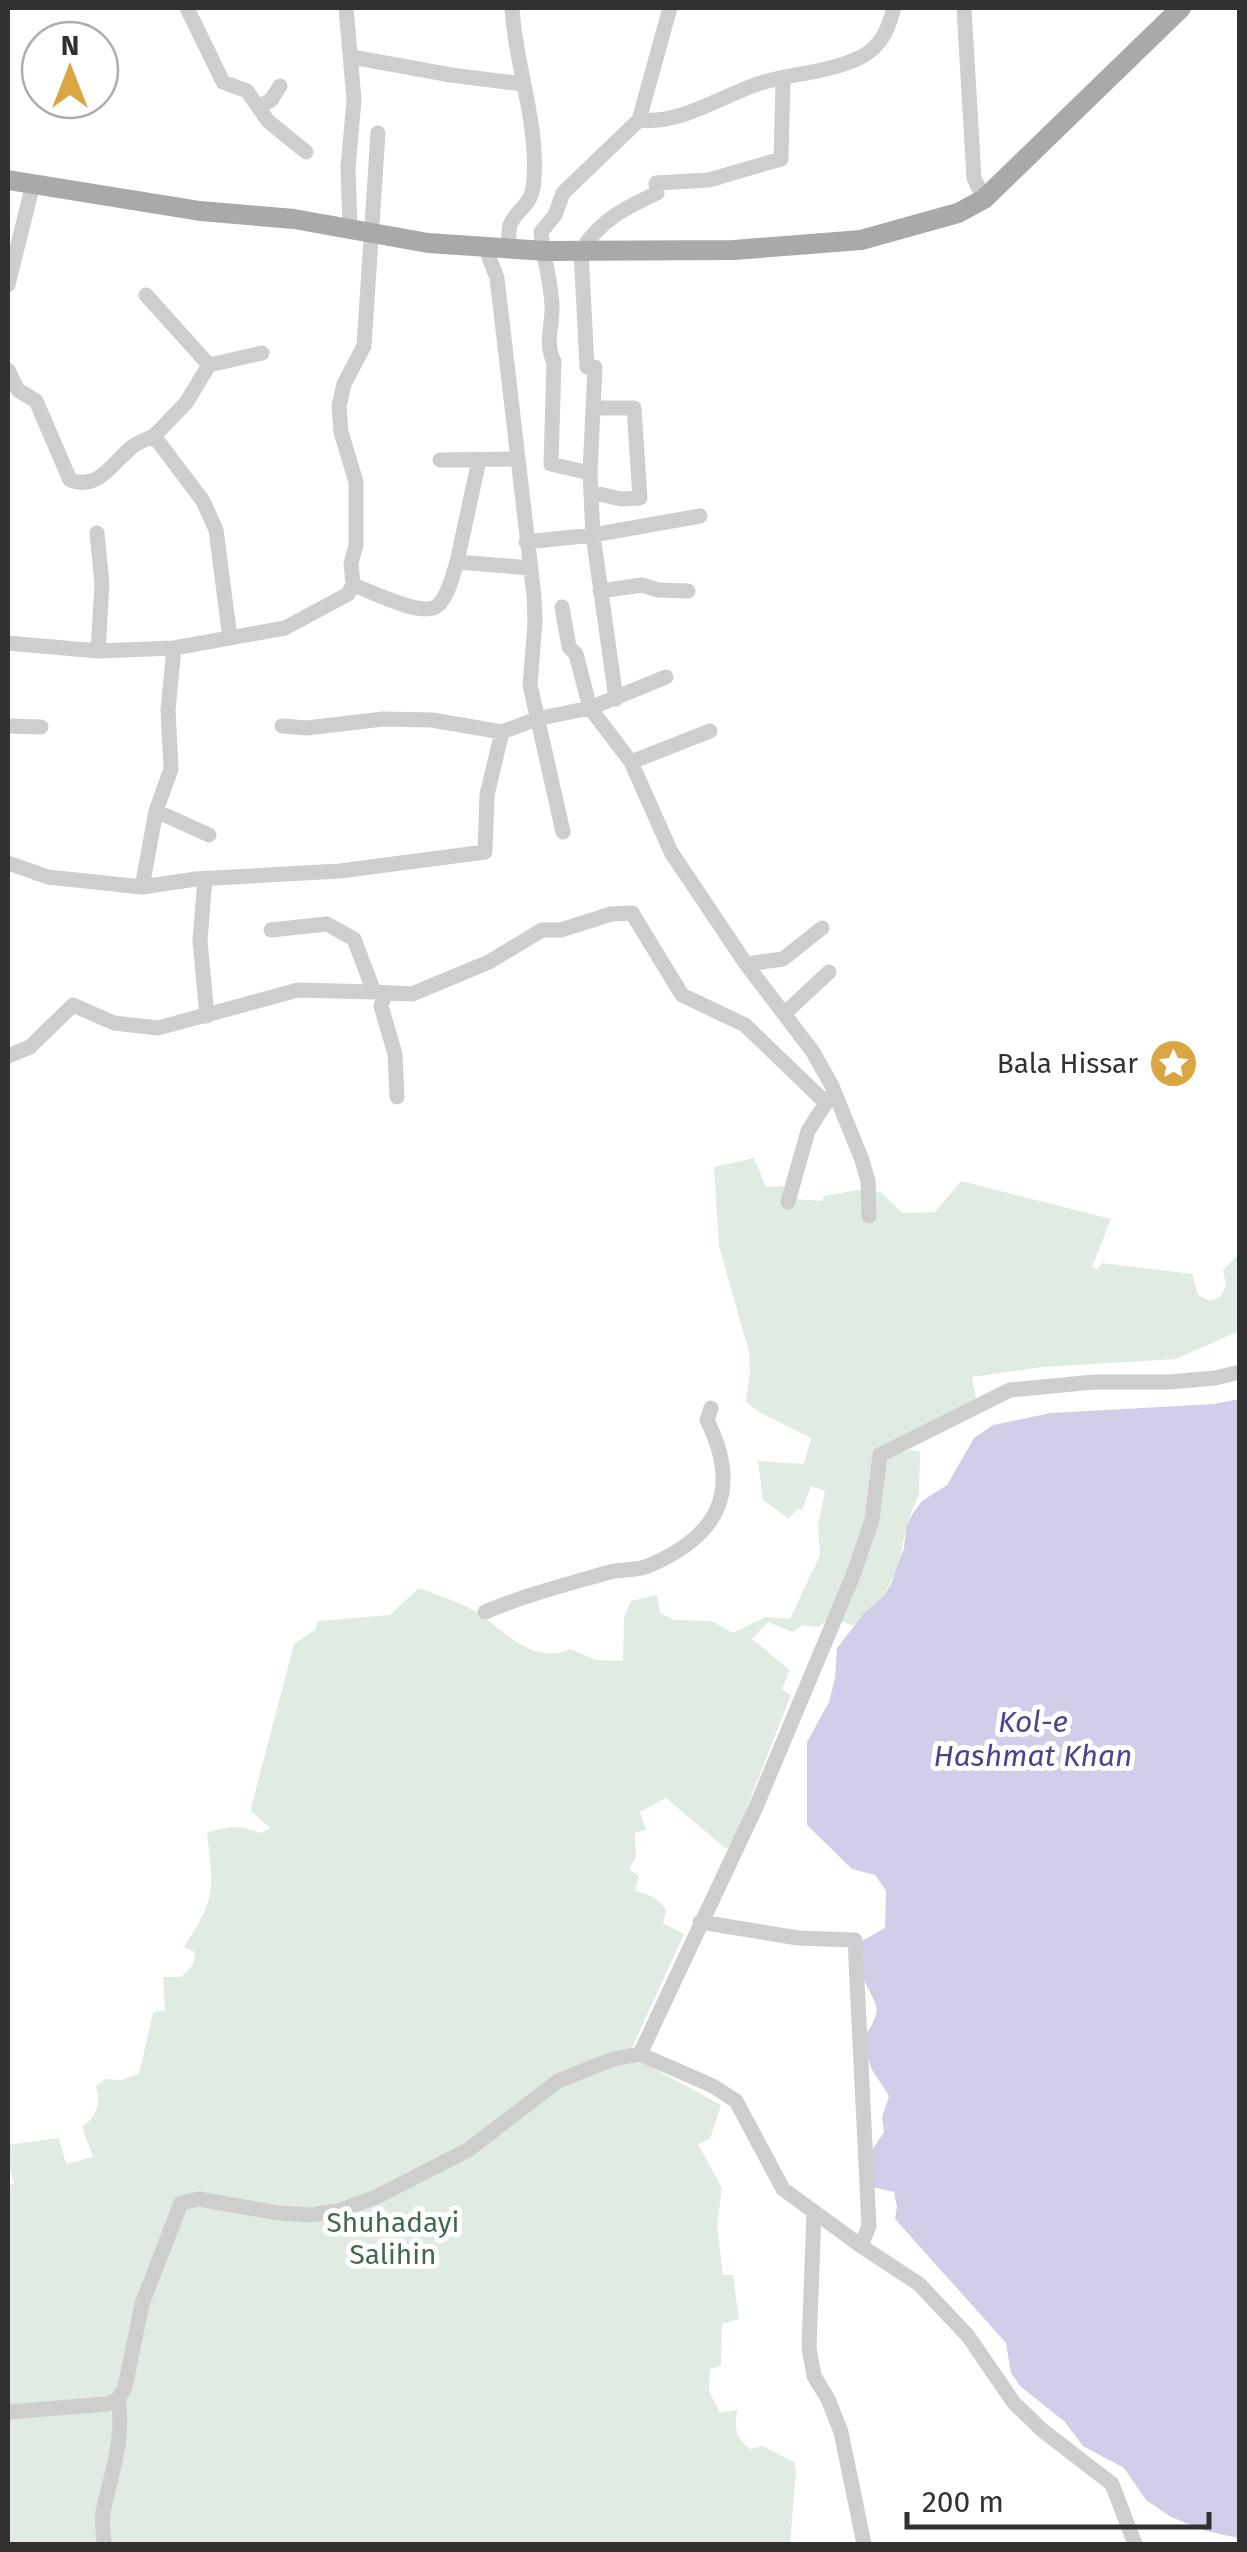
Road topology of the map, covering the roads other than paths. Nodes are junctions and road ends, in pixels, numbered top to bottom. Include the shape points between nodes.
1 (187, 8) edge
2 (346, 8) edge
3 (512, 8) edge
4 (670, 8) edge
5 (894, 8) edge
6 (964, 8) edge
7 (1181, 8) edge
8 (352, 57) junction
9 (783, 80) junction
10 (523, 84) junction
11 (280, 86) dead end
12 (259, 107) junction
13 (639, 120) junction
14 (378, 133) dead end
15 (306, 152) dead end
16 (8, 169) edge
17 (8, 180) edge
18 (32, 184) junction
19 (984, 199) junction
20 (294, 219) junction
21 (360, 231) junction
22 (485, 247) junction
23 (509, 249) junction
24 (546, 250) junction
25 (581, 250) junction
26 (8, 285) edge
27 (146, 295) dead end
28 (262, 353) dead end
29 (209, 365) junction
30 (8, 370) edge
31 (595, 408) junction
32 (154, 436) junction
33 (517, 458) junction
34 (440, 460) dead end
35 (478, 460) junction
36 (590, 473) junction
37 (590, 492) junction
38 (700, 516) dead end
39 (98, 533) dead end
40 (592, 535) junction
41 (526, 542) junction
42 (457, 562) junction
43 (531, 568) junction
44 (353, 585) junction
45 (600, 591) junction
46 (688, 591) dead end
47 (562, 607) dead end
48 (230, 638) junction
49 (8, 643) edge
50 (174, 648) junction
51 (98, 651) junction
52 (666, 677) dead end
53 (616, 699) junction
54 (590, 708) junction
55 (536, 719) junction
56 (8, 726) edge
57 (282, 726) dead end
58 (41, 727) dead end
59 (710, 731) dead end
60 (502, 732) junction
61 (631, 762) junction
62 (156, 811) junction
63 (563, 832) dead end
64 (209, 834) dead end
65 (8, 863) edge
66 (205, 878) junction
67 (142, 887) junction
68 (822, 928) dead end
69 (271, 930) dead end
70 (746, 964) junction
71 (829, 972) dead end
72 (379, 993) junction
73 (784, 1014) junction
74 (208, 1016) junction
75 (8, 1056) edge
76 (830, 1096) junction
77 (397, 1097) dead end
78 (788, 1202) dead end
79 (870, 1216) dead end
80 (1240, 1372) edge
81 (712, 1408) dead end
82 (484, 1612) dead end
83 (700, 1922) junction
84 (640, 2054) junction
85 (814, 2212) junction
86 (861, 2246) junction
87 (118, 2398) junction
88 (8, 2412) edge
89 (104, 2544) edge
90 (864, 2544) edge
91 (1134, 2544) edge

1 - 12 street via 223,82 247,91
2 - 8 street
3 - 10 street
4 - 13 street
5 - 9 street via 885,36 861,56
6 - 19 street via 974,178
7 - 19 main road
8 - 10 street
8 - 21 street via 348,168
9 - 13 street via 668,118
9 - 25 street via 782,160 709,180 656,182 657,194 616,212
10 - 23 street via 535,175 532,195 510,224
11 - 12 street
12 - 15 street
13 - 24 street via 563,193 542,232
14 - 21 street
16 - 20 main road via 250,204
17 - 18 main road
18 - 20 main road
18 - 26 street
19 - 25 main road via 958,214 860,240 734,250
20 - 21 main road
21 - 22 main road
21 - 44 street via 364,346 339,406 356,482
22 - 23 main road
22 - 33 street via 497,278
23 - 24 main road
24 - 25 main road
24 - 36 street via 548,350 554,362 551,464
25 - 31 street via 586,368 595,368
27 - 29 street
28 - 29 street
29 - 32 street via 186,403
30 - 32 street via 18,390 36,401 70,480 91,482
31 - 36 street
31 - 37 street via 634,408 640,498
32 - 48 street via 203,501 216,530
33 - 35 street
33 - 41 street
34 - 35 street
35 - 42 street
36 - 37 street
37 - 40 street
38 - 40 street
39 - 51 street
40 - 41 street
40 - 45 street
41 - 43 street
42 - 43 street
42 - 44 street via 444,598 428,610
43 - 55 street
44 - 48 street via 284,628
45 - 46 street via 642,585
45 - 53 street
47 - 54 street
48 - 50 street
49 - 51 street
50 - 51 street
50 - 62 street via 171,769
52 - 53 street
53 - 54 street
54 - 55 street
54 - 61 street
55 - 60 street
55 - 63 street
56 - 58 street
57 - 60 street via 432,720
59 - 61 street
60 - 66 street via 487,795 485,852 340,871
61 - 70 street via 671,852
62 - 64 street
62 - 67 street
65 - 67 street via 48,877
66 - 67 street
66 - 74 street via 200,941
68 - 70 street via 784,959
69 - 72 street via 327,924 342,931 354,939
70 - 73 street
71 - 73 street
72 - 74 street via 298,990
72 - 76 street via 412,994 440,984 542,930 632,914 682,994 745,1025 782,1064
72 - 77 street via 395,1054
73 - 76 street via 813,1052
74 - 75 street via 158,1028 114,1023 73,1005 30,1047
76 - 78 street via 808,1131
76 - 79 street via 862,1160
80 - 83 street via 1010,1390 880,1455 872,1520 852,1578 756,1808
81 - 82 street via 707,1420 722,1449 723,1483 710,1526 643,1568 613,1571
83 - 84 street
83 - 86 street via 855,1940 870,2226
84 - 85 street via 736,2101 783,2188
84 - 87 street via 558,2081 468,2150 338,2211 310,2215 181,2202 142,2304
85 - 86 street
85 - 90 street via 809,2348 814,2376 841,2432
86 - 91 street via 920,2284 968,2336 1014,2403 1112,2484
87 - 88 street
87 - 89 street

